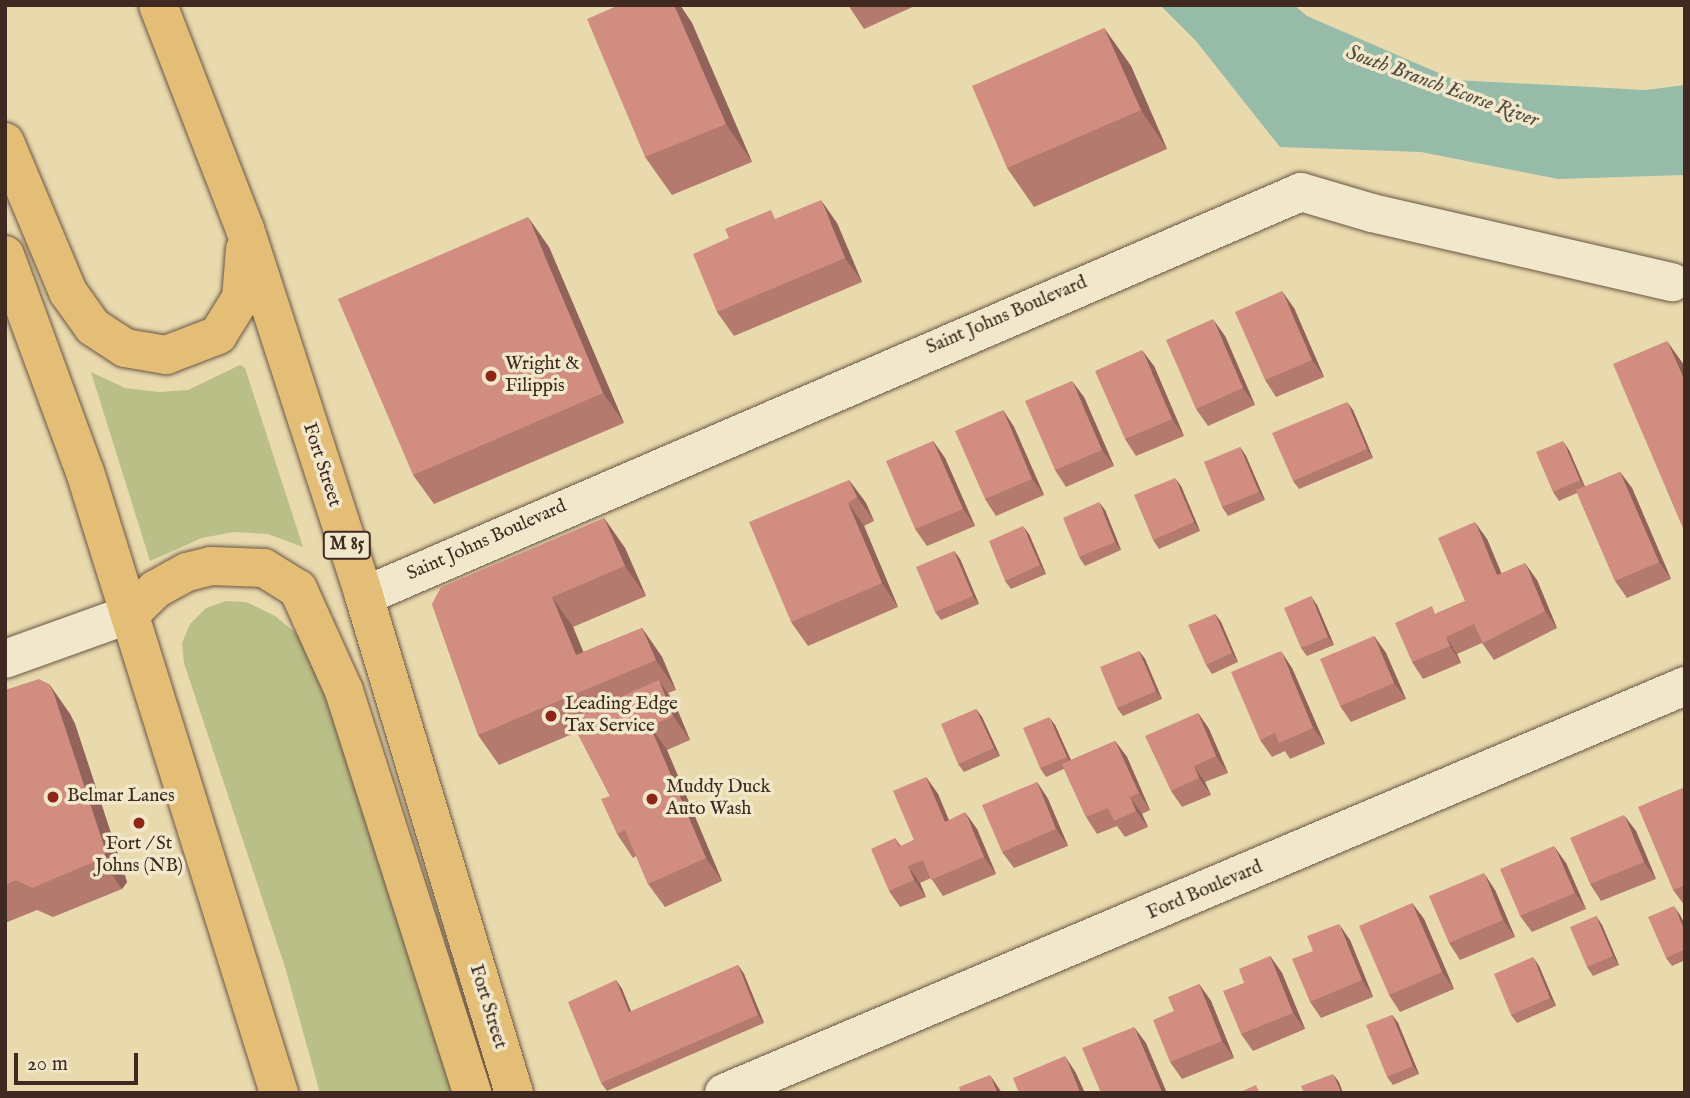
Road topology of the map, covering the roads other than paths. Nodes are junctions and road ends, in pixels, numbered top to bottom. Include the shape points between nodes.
1 (158, 5) edge
2 (5, 142) edge
3 (245, 229) junction
4 (5, 255) edge
5 (1672, 282) dead end
6 (363, 596) junction
7 (130, 614) junction
8 (5, 659) edge
9 (1685, 686) edge
10 (279, 1093) edge
11 (471, 1093) edge
12 (514, 1093) edge
13 (724, 1093) edge

1 - 3 main road, Fort Street / M 85
2 - 3 main road via 68,292 93,327 125,348 166,355 218,335 241,298
3 - 6 main road, Fort Street / M 85
4 - 7 main road via 85,471
5 - 6 street, Saint Johns Boulevard via 1372,213 1301,192
6 - 12 main road, Fort Street / M 85
7 - 8 street
7 - 10 main road
7 - 11 main road via 156,589 187,572 211,566 264,568 298,589 344,691
9 - 13 street, Ford Boulevard

